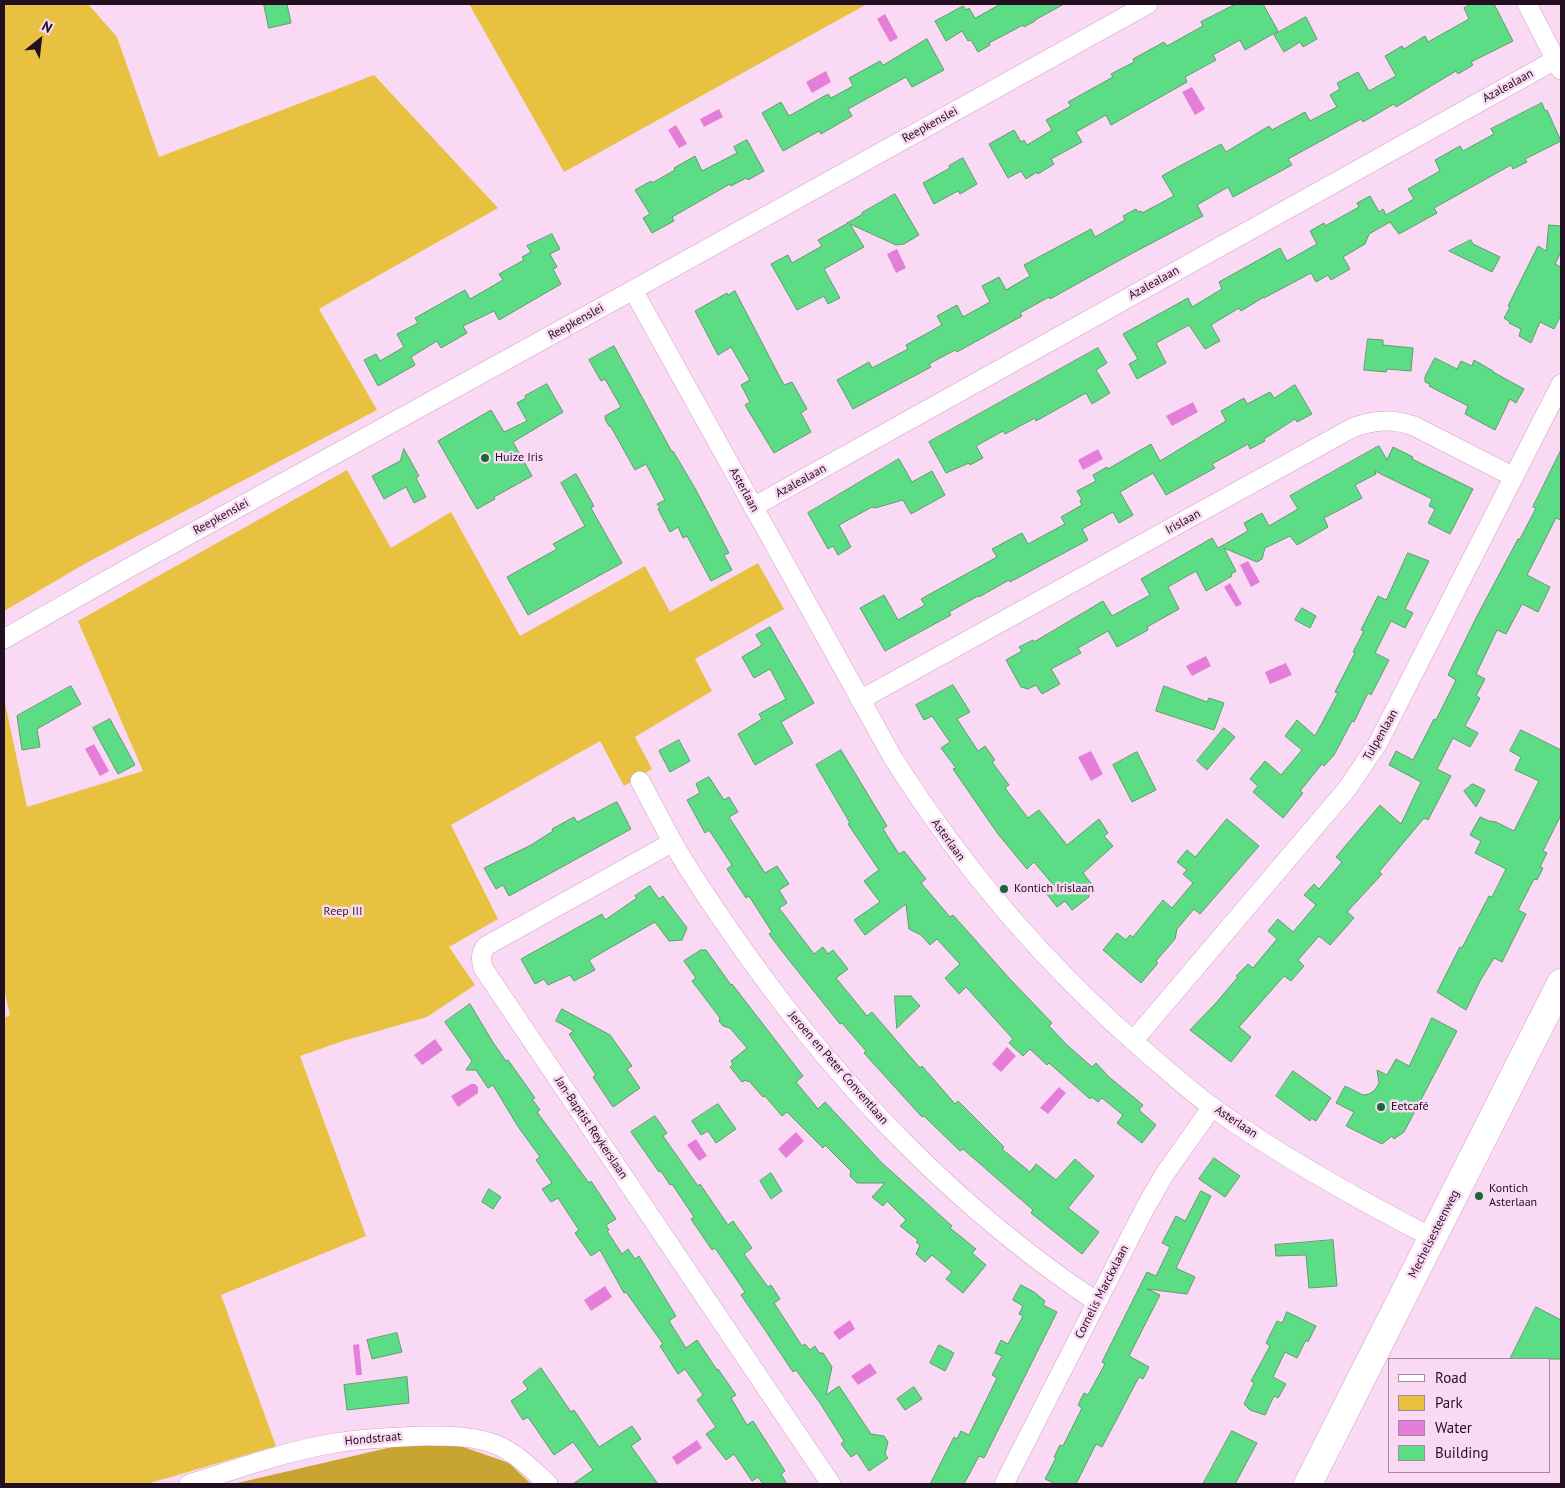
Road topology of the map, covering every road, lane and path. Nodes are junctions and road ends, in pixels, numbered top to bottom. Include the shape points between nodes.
1 (1148, 4) edge
2 (1527, 4) edge
3 (1558, 66) edge
4 (634, 290) junction
5 (1561, 384) edge
6 (1514, 476) junction
7 (753, 507) junction
8 (4, 639) edge
9 (860, 700) junction
10 (640, 781) dead end
11 (673, 842) junction
12 (1561, 983) edge
13 (1133, 1041) junction
14 (1212, 1106) junction
15 (1433, 1238) junction
16 (1097, 1302) junction
17 (190, 1484) edge
18 (548, 1484) edge
19 (832, 1484) edge
20 (1004, 1484) edge
21 (1308, 1484) edge

1 - 4 street, Reepkenslei
2 - 3 street
3 - 7 street, Azalealaan
4 - 7 street, Asterlaan
4 - 8 street, Reepkenslei
5 - 6 street, Tulpenlaan
6 - 9 street, Irislaan via 1402,421 1388,420 1352,428
6 - 13 street, Tulpenlaan via 1392,718 1364,765 1293,855
7 - 9 street, Asterlaan
9 - 13 street, Asterlaan via 917,796 989,893 1069,982
10 - 11 street, Jeroen en Peter Conventlaan
11 - 16 street, Jeroen en Peter Conventlaan via 722,920 774,993 861,1097 966,1200 1065,1281
11 - 19 street, Jan-Baptist Reykerslaan via 486,946 481,952 481,960 483,968
12 - 15 main road, Mechelsesteenweg
13 - 14 street, Asterlaan
14 - 15 street, Asterlaan via 1311,1170
14 - 16 street, Cornelis Marckxlaan via 1154,1192
15 - 21 main road, Mechelsesteenweg
16 - 20 street, Cornelis Marckxlaan
17 - 18 street, Hondstraat via 335,1443 405,1436 451,1436 498,1445

